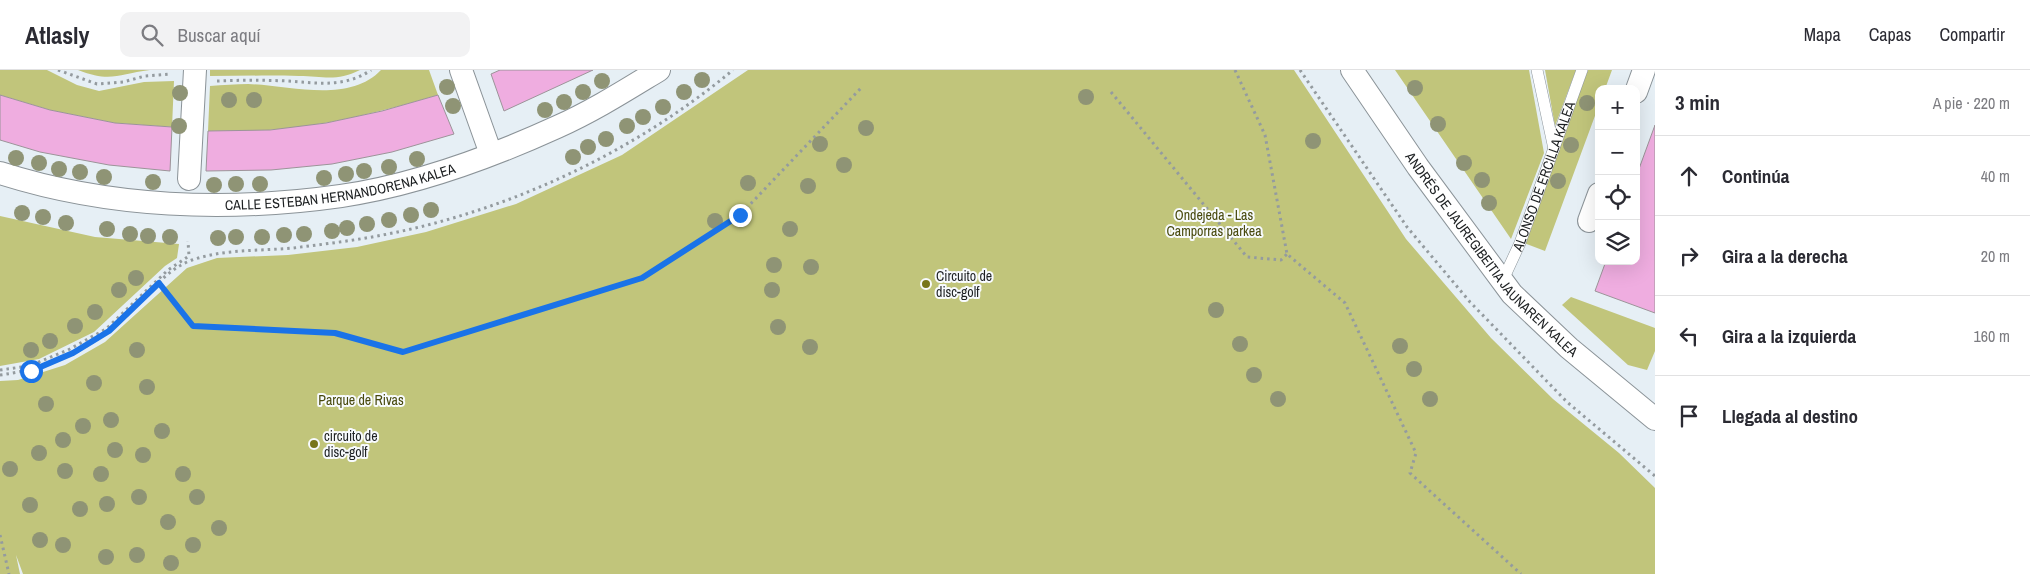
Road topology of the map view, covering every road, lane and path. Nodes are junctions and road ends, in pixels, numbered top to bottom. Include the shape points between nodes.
1 (58, 70) edge
2 (371, 70) edge
3 (461, 70) edge
4 (659, 70) edge
5 (733, 70) edge
6 (1235, 70) edge
7 (1300, 70) edge
8 (1352, 70) edge
9 (1537, 70) edge
10 (1582, 70) edge
11 (1644, 70) edge
12 (194, 75) edge
13 (1639, 85) edge
14 (861, 88) dead end
15 (1111, 92) dead end
16 (1554, 149) junction
17 (491, 154) junction
18 (0, 173) edge
19 (189, 179) dead end
20 (1595, 205) edge
21 (1589, 221) dead end
22 (188, 241) dead end
23 (1287, 254) junction
24 (1502, 282) junction
25 (159, 283) junction
26 (0, 370) edge
27 (0, 375) edge
28 (1653, 413) edge
29 (1655, 476) edge
30 (0, 535) edge
31 (9, 574) edge
32 (1520, 574) edge

1 - 12 path via 97,84 145,76
2 - 12 path via 346,81 323,84
3 - 17 street
4 - 17 street, CALLE ESTEBAN HERNANDORENA KALEA via 558,127
5 - 25 path via 705,94 616,150 476,210 366,238 293,248 218,252 190,261
6 - 23 path via 1265,135
7 - 29 path via 1407,227 1470,302 1567,402
8 - 24 street, ANDRÉS DE JAUREGIBEITIA JAUNAREN KALEA
9 - 16 lane
10 - 16 lane, ALONSO DE ERCILLA KALEA
11 - 13 street
12 - 19 street
14 - 25 path via 740,215 642,278 403,352 335,333 193,326
15 - 23 path via 1247,257 1281,260
16 - 24 lane, ALONSO DE ERCILLA KALEA via 1520,243
17 - 18 street, CALLE ESTEBAN HERNANDORENA KALEA via 437,173 342,196 255,204 189,206 118,198
20 - 21 street
22 - 26 path via 189,256 168,270 106,329 29,366
23 - 32 path via 1345,303 1416,453 1410,473
24 - 28 street, ANDRÉS DE JAUREGIBEITIA JAUNAREN KALEA via 1569,348
25 - 27 path via 109,331 73,353 31,371
30 - 31 path

